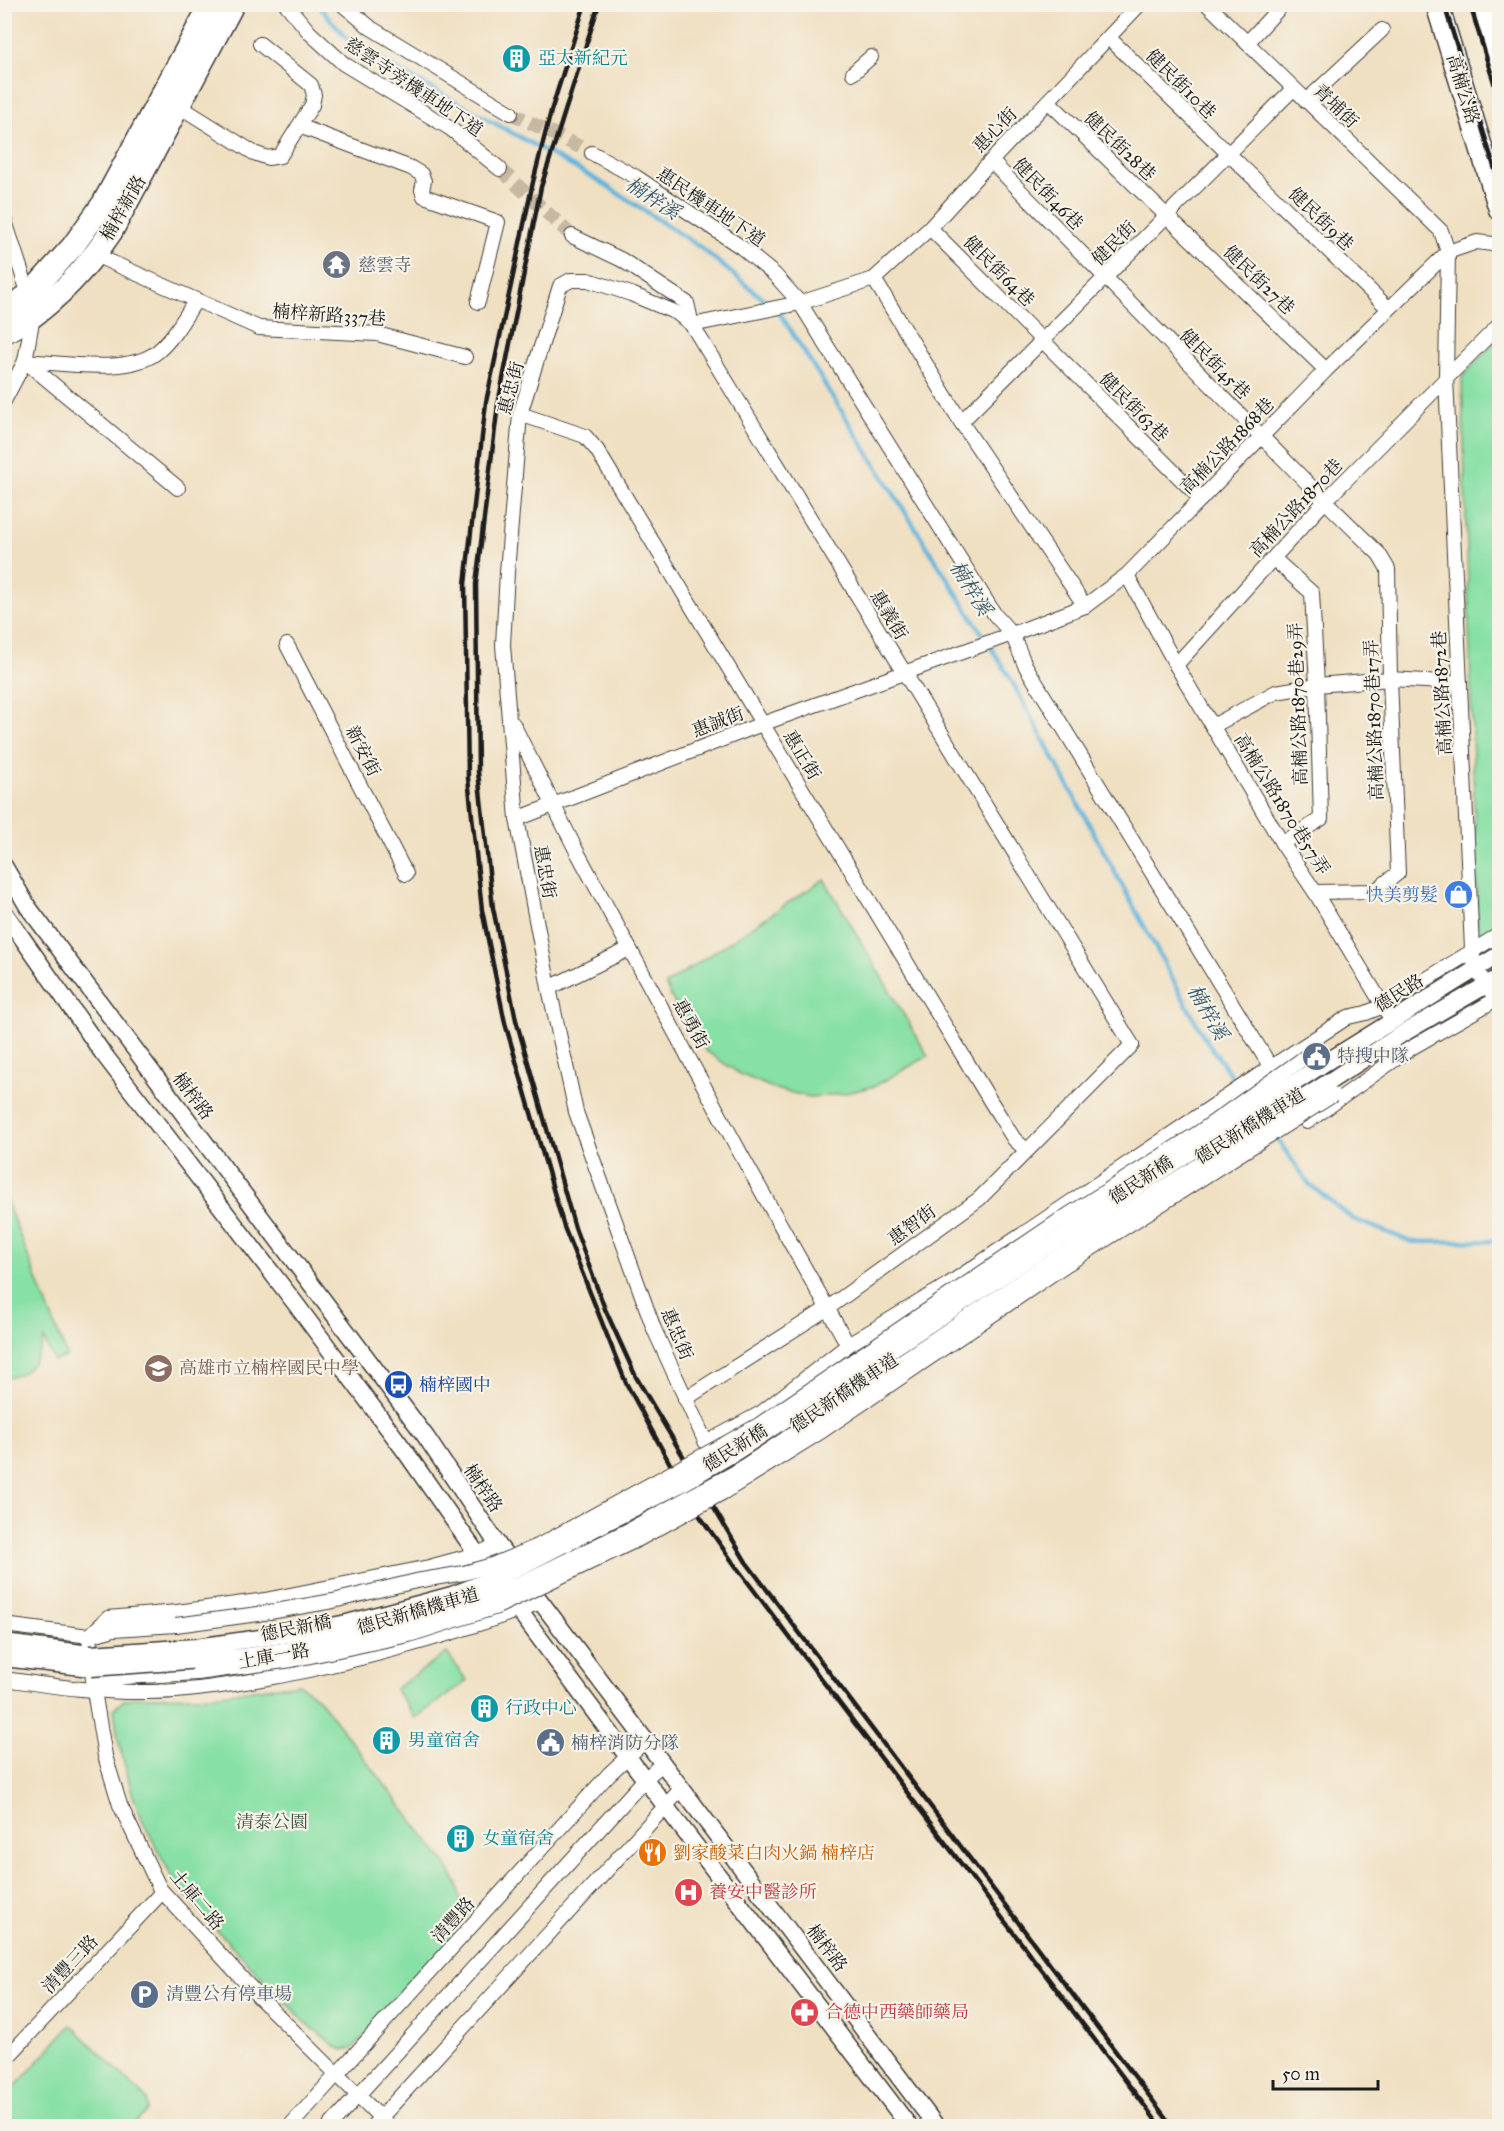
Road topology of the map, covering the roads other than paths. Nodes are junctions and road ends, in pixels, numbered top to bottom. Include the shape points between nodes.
1 (211, 4) edge
2 (233, 4) edge
3 (286, 4) edge
4 (342, 4) edge
5 (1140, 4) edge
6 (1207, 4) edge
7 (1283, 4) edge
8 (1437, 4) edge
9 (1481, 4) edge
10 (1382, 30) dead end
11 (1109, 38) junction
12 (1247, 43) junction
13 (260, 44) dead end
14 (871, 57) dead end
15 (1500, 68) edge
16 (853, 73) dead end
17 (1293, 89) junction
18 (1048, 101) junction
19 (1306, 101) junction
20 (179, 106) junction
21 (511, 113) tunnel mouth
22 (299, 126) junction
23 (591, 153) tunnel mouth
24 (1228, 155) junction
25 (991, 161) junction
26 (500, 169) tunnel mouth
27 (1500, 209) edge
28 (1167, 216) junction
29 (4, 218) edge
30 (930, 228) junction
31 (1441, 231) joint
32 (572, 236) tunnel mouth
33 (1500, 245) edge
34 (1448, 252) junction
35 (95, 255) junction
36 (11, 265) edge
37 (1104, 278) junction
38 (874, 279) junction
39 (560, 286) joint
40 (196, 300) junction
41 (478, 302) dead end
42 (800, 303) junction
43 (31, 306) junction
44 (1389, 309) junction
45 (4, 310) edge
46 (1500, 324) edge
47 (692, 325) junction
48 (4, 332) edge
49 (1042, 340) junction
50 (465, 357) dead end
51 (25, 362) junction
52 (1326, 370) junction
53 (1446, 378) junction
54 (4, 401) edge
55 (520, 414) junction
56 (961, 422) junction
57 (1263, 437) junction
58 (178, 488) dead end
59 (1201, 499) junction
60 (1325, 501) junction
61 (1274, 559) junction
62 (1126, 575) junction
63 (1085, 606) junction
64 (1012, 634) junction
65 (287, 645) dead end
66 (934, 661) joint
67 (1176, 665) junction
68 (903, 673) junction
69 (1390, 679) junction
70 (1460, 683) junction
71 (1317, 685) junction
72 (509, 717) junction
73 (762, 724) junction
74 (1213, 726) junction
75 (552, 805) junction
76 (517, 819) junction
77 (1282, 843) junction
78 (4, 866) edge
79 (406, 874) dead end
80 (1315, 892) junction
81 (4, 912) edge
82 (1500, 934) edge
83 (629, 949) junction
84 (1472, 949) junction
85 (1500, 954) edge
86 (1475, 968) junction
87 (549, 988) junction
88 (1495, 990) edge
89 (1366, 1013) junction
90 (1392, 1020) junction
91 (1132, 1045) joint
92 (1411, 1048) junction
93 (1315, 1059) junction
94 (1265, 1071) junction
95 (1330, 1089) junction
96 (1026, 1150) junction
97 (828, 1308) junction
98 (848, 1345) junction
99 (686, 1399) junction
100 (498, 1545) junction
101 (477, 1554) junction
102 (541, 1602) junction
103 (519, 1610) junction
104 (4, 1625) edge
105 (89, 1636) junction
106 (4, 1643) edge
107 (4, 1658) edge
108 (90, 1661) junction
109 (4, 1679) edge
110 (94, 1691) junction
111 (646, 1740) junction
112 (628, 1757) junction
113 (663, 1763) junction
114 (645, 1779) junction
115 (682, 1788) junction
116 (665, 1805) junction
117 (162, 1892) junction
118 (4, 2061) edge
119 (338, 2074) junction
120 (358, 2095) junction
121 (381, 2124) edge
122 (290, 2127) edge
123 (330, 2127) edge
124 (909, 2127) edge
125 (936, 2127) edge

1 - 43 main road, 楠梓新路 via 103,204
2 - 20 main road, 楠梓新路
3 - 26 street, 慈雲寺旁機車地下道 via 344,64 451,129
4 - 21 street via 371,28
5 - 11 street, 惠心街
6 - 12 street, 青埔街
7 - 12 street
8 - 27 main road, 高楠公路
9 - 15 main road
10 - 19 street
11 - 18 street, 惠心街
11 - 24 street, 健民街10巷
12 - 17 street, 青埔街
13 - 22 street via 311,85 312,105
14 - 16 street
17 - 19 street, 青埔街
17 - 24 street, 健民街
18 - 25 street, 惠心街
18 - 28 street, 健民街28巷
19 - 31 street, 青埔街
20 - 22 street via 268,158 280,156
20 - 35 main road, 楠梓新路
22 - 41 street via 411,168 421,174 424,196 498,222
23 - 42 street, 惠民機車地下道 via 636,177 741,247 775,275
24 - 28 street, 健民街
24 - 44 street, 健民街9巷
25 - 30 street, 惠心街
25 - 37 street, 健民街46巷
28 - 37 street, 健民街
28 - 52 street, 健民街27巷
29 - 36 street
30 - 38 street, 惠心街
30 - 49 street, 健民街64巷
31 - 34 street, 高楠公路1872巷
32 - 47 street via 622,260 687,303
33 - 34 street via 1477,242
34 - 44 street, 高楠公路1868巷
34 - 53 street, 高楠公路1872巷
35 - 40 street, 楠梓新路337巷
35 - 43 main road, 楠梓新路 via 65,287
36 - 43 street
37 - 49 street, 健民街
37 - 57 street, 健民街45巷
38 - 42 street
38 - 56 street
39 - 47 street, 惠義街 via 571,280 588,279 677,313
39 - 55 street, 惠忠街
40 - 50 street, 楠梓新路337巷 via 259,328 377,334
40 - 51 street via 166,343 144,361 120,366
42 - 47 street
42 - 64 street, 惠民機車地下道 via 995,615
43 - 45 main road
43 - 48 main road
43 - 51 street
44 - 52 street, 高楠公路1868巷
46 - 53 street, 高楠公路1870巷
47 - 68 street, 惠義街
49 - 56 street, 健民街
49 - 59 street, 健民街63巷
51 - 54 street
51 - 58 street
52 - 57 street, 高楠公路1868巷
53 - 60 street, 高楠公路1870巷
53 - 70 street, 高楠公路1872巷
55 - 72 street, 惠忠街 via 503,645
55 - 73 street, 惠正街 via 585,436 597,450
56 - 63 street
57 - 59 street, 高楠公路1868巷
57 - 60 street, 健民街45巷
59 - 62 street, 高楠公路1868巷
60 - 61 street, 高楠公路1870巷
60 - 69 street, 高楠公路1870巷17弄 via 1379,554 1388,569
61 - 67 street, 高楠公路1870巷
61 - 71 street, 高楠公路1870巷29弄 via 1312,593
62 - 63 street, 高楠公路1868巷
62 - 67 street, 高楠公路1870巷57弄
63 - 64 street, 高楠公路1868巷
64 - 66 street, 高楠公路1868巷
64 - 94 street, 惠民機車地下道 via 1025,665
65 - 79 street, 新安街
66 - 68 street, 惠誠街
67 - 74 street, 高楠公路1870巷57弄
68 - 73 street, 惠誠街
68 - 91 street, 惠義街
69 - 70 street
69 - 71 street
69 - 80 street, 高楠公路1870巷17弄 via 1398,873 1375,891
70 - 84 street, 高楠公路1872巷
71 - 74 street via 1276,692
71 - 77 street, 高楠公路1870巷29弄 via 1321,819
72 - 75 street, 惠勇街
72 - 76 street, 惠忠街
73 - 75 street, 惠誠街
73 - 96 street, 惠正街 via 1014,1139
74 - 77 street, 高楠公路1870巷57弄
75 - 76 street, 惠誠街
75 - 83 street, 惠勇街
76 - 87 street, 惠忠街
77 - 80 street, 高楠公路1870巷57弄
78 - 100 street, 楠梓路 via 28,907 426,1437
80 - 90 street, 高楠公路1870巷57弄
81 - 101 street via 102,1052 295,1303
82 - 84 street, 德民路
83 - 87 street
83 - 97 street, 惠勇街
84 - 86 street, 高楠公路1872巷
84 - 90 street, 德民路
85 - 86 street, 德民路
86 - 88 street, 高楠公路1872巷
86 - 90 street, 德民路
87 - 99 street, 惠忠街 via 576,1112 654,1329
88 - 90 street, 德民路
88 - 92 street
89 - 90 street, 德民路
89 - 93 street, 德民新橋機車道
89 - 94 street via 1348,1017
90 - 92 street, 高楠公路1870巷57弄
90 - 93 street, 德民路
90 - 95 street, 德民路
91 - 96 street, 惠智街
92 - 94 street, 惠民機車地下道 via 1307,1122
92 - 95 street, 德民新橋機車道
93 - 105 street, 德民新橋機車道, bridge via 1057,1222 757,1426 538,1546 464,1573 333,1601 176,1625 114,1629
93 - 108 street, 德民新橋, bridge via 737,1452 508,1573 452,1595 347,1623
94 - 98 street via 950,1284
95 - 108 street, 德民新橋, bridge via 1095,1233 736,1473 517,1586 412,1622 290,1650 242,1658
95 - 110 street, 德民新橋機車道, bridge via 822,1431 640,1538 497,1607 410,1635 292,1660 198,1673 124,1677 103,1681
96 - 97 street, 惠智街 via 979,1199
97 - 98 street, 惠勇街
97 - 99 street, 惠智街
98 - 99 street, 惠忠街 via 761,1413 706,1443
100 - 101 street
100 - 102 street, 楠梓路
101 - 103 street
101 - 105 street via 265,1600 108,1618
102 - 103 street, 土庫一路
102 - 111 street, 楠梓路
103 - 110 street, 土庫一路 via 414,1643 264,1679 202,1689
103 - 112 street
104 - 105 street
105 - 108 street, 土庫二路
106 - 108 street
107 - 108 street
108 - 110 street, 土庫二路
109 - 110 street, 土庫一路
110 - 117 street, 土庫二路 via 105,1756 120,1805
111 - 112 street, 清豐路
111 - 113 street, 楠梓路
112 - 114 street
112 - 119 street, 清豐路
113 - 114 street
113 - 115 street, 楠梓路
114 - 116 street
114 - 120 street
115 - 116 street
115 - 125 street, 楠梓路
116 - 121 street
116 - 124 street
117 - 118 street, 清豐三路
117 - 119 street, 土庫二路 via 260,1998
119 - 120 street, 土庫二路
119 - 122 street, 清豐路
120 - 121 street, 土庫二路
120 - 123 street

